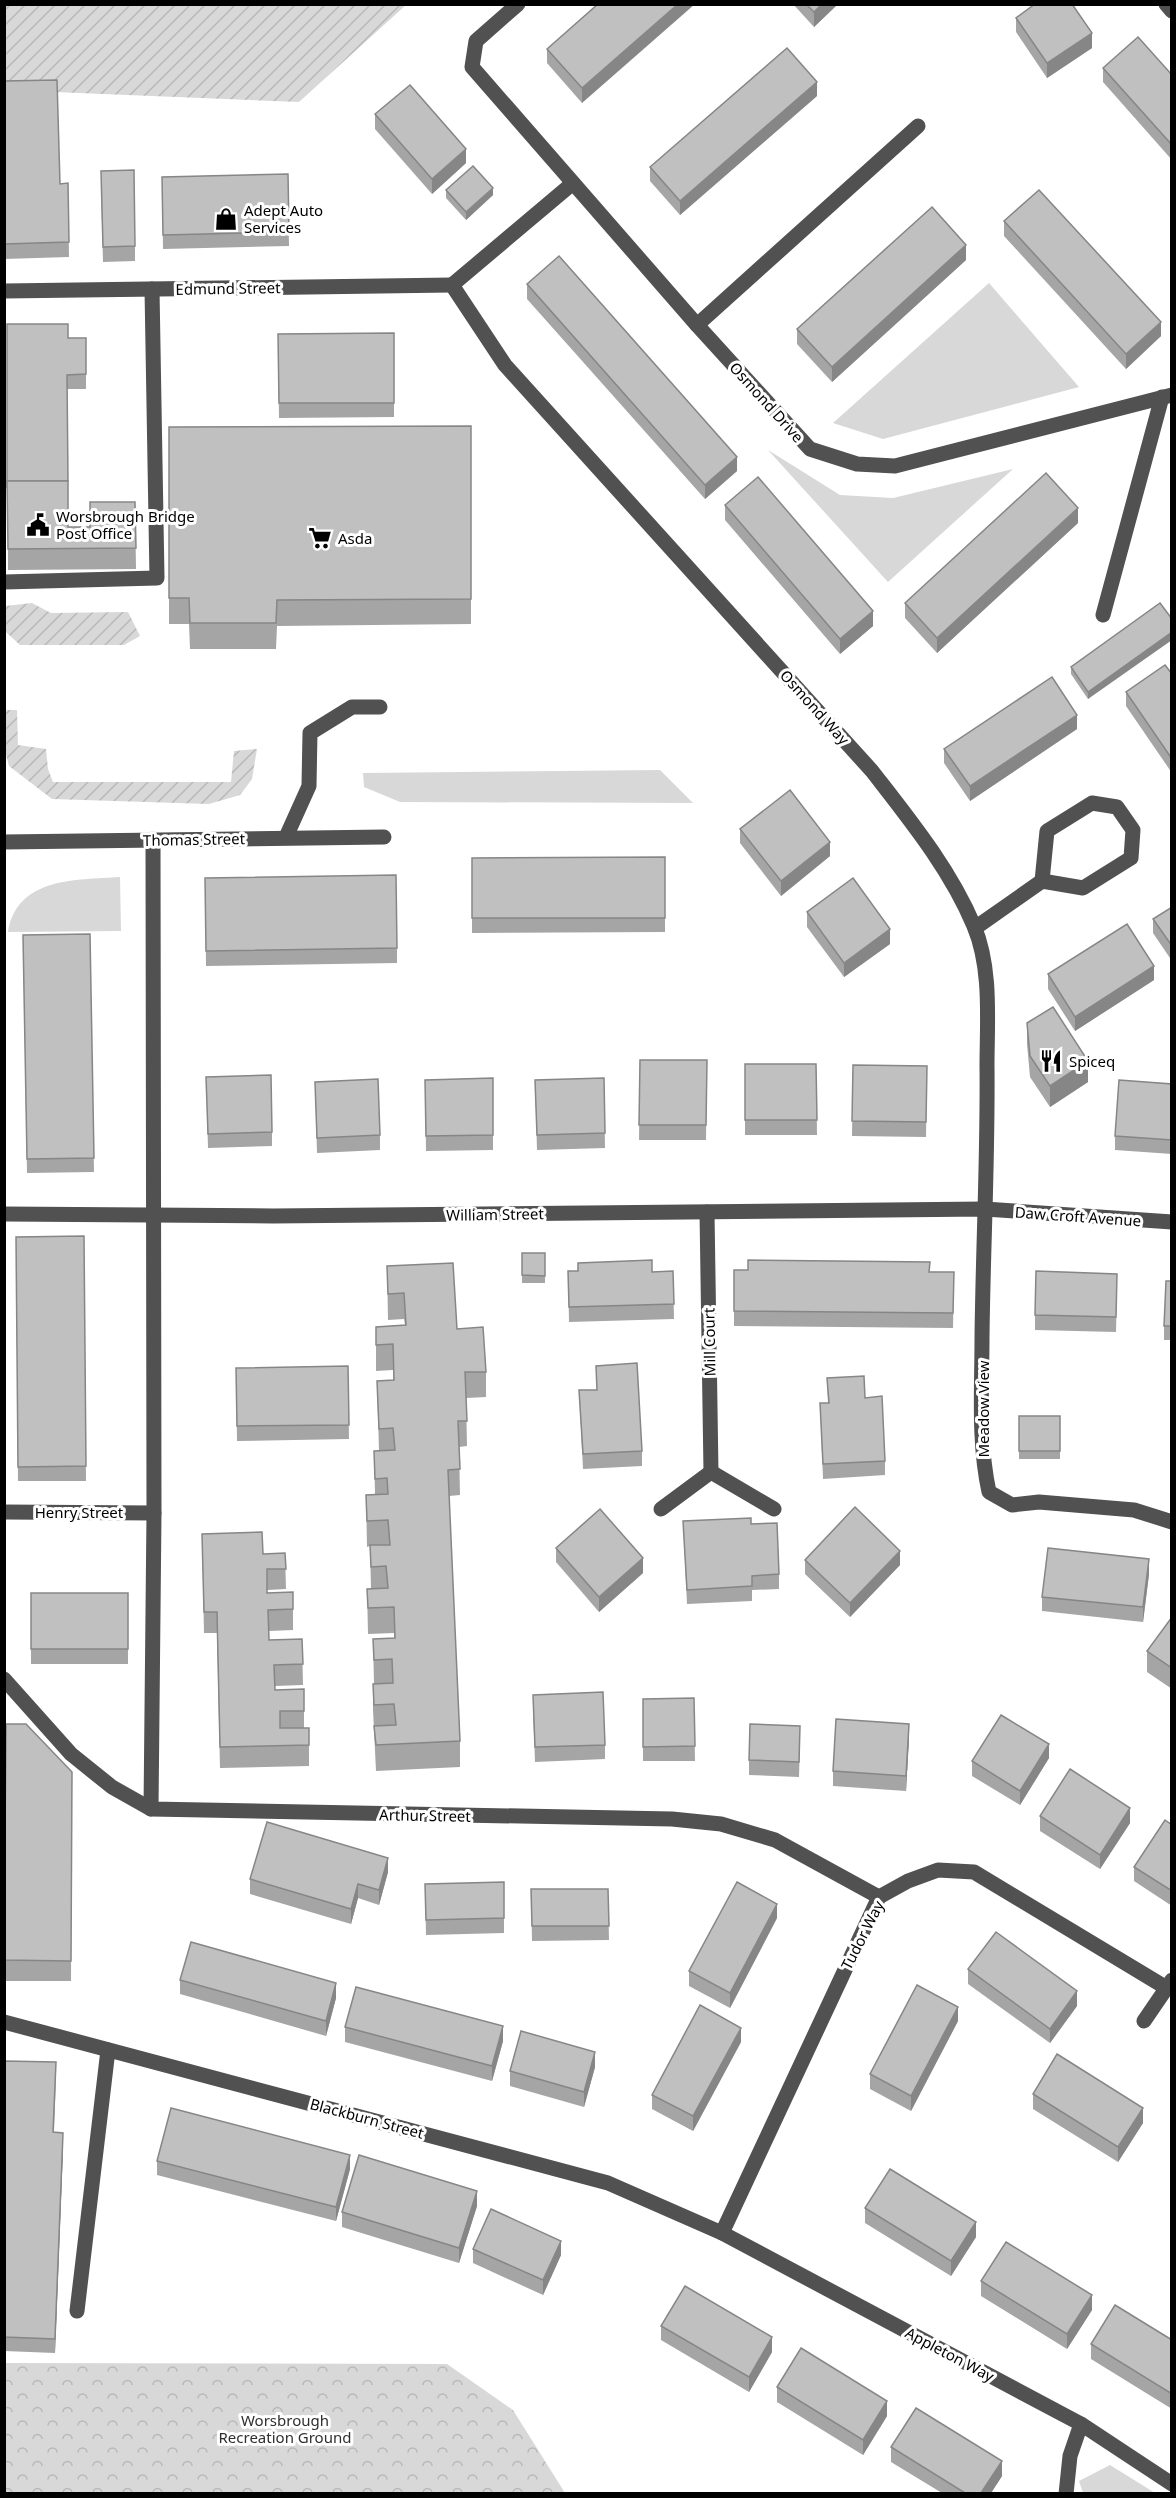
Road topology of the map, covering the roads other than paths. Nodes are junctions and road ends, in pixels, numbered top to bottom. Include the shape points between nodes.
1 (518, 4) edge
2 (1166, 4) edge
3 (1172, 11) edge
4 (918, 126) dead end
5 (573, 183) junction
6 (452, 285) junction
7 (152, 289) junction
8 (4, 291) edge
9 (697, 325) junction
10 (1167, 396) edge
11 (4, 582) edge
12 (1103, 615) dead end
13 (380, 707) dead end
14 (286, 837) junction
15 (384, 837) dead end
16 (153, 839) junction
17 (4, 842) edge
18 (1042, 881) junction
19 (975, 928) junction
20 (985, 1209) junction
21 (707, 1212) junction
22 (4, 1214) edge
23 (153, 1215) junction
24 (1172, 1222) edge
25 (711, 1472) junction
26 (661, 1509) dead end
27 (774, 1509) dead end
28 (4, 1512) edge
29 (154, 1513) junction
30 (1172, 1522) edge
31 (4, 1679) edge
32 (151, 1809) junction
33 (879, 1897) junction
34 (1168, 1984) edge
35 (4, 2022) edge
36 (1144, 2022) dead end
37 (108, 2050) junction
38 (722, 2234) junction
39 (78, 2311) dead end
40 (1081, 2424) junction
41 (1172, 2484) edge
42 (1066, 2493) edge

1 - 5 street, Osmond Drive via 476,41 472,67
2 - 3 street
4 - 9 street
5 - 6 street
5 - 9 street, Osmond Drive
6 - 7 street, Edmund Street
6 - 19 street, Osmond Way via 505,365 872,771 945,869
7 - 8 street, Edmund Street
7 - 11 street via 157,578
9 - 10 street, Osmond Drive via 810,449 857,464 895,466
10 - 12 street
13 - 14 street via 352,707 310,733 309,786
14 - 15 street, Thomas Street
14 - 16 street, Thomas Street
16 - 17 street, Thomas Street
16 - 23 street
18 - 18 street via 1047,831 1092,803 1117,807 1132,830 1131,858 1083,888
18 - 19 street
19 - 20 street, Osmond Way via 987,982
20 - 21 street, William Street
20 - 24 street, Daw Croft Avenue
20 - 30 street, Meadow View via 981,1455 989,1492 1012,1505 1039,1502 1134,1510
21 - 23 street, William Street
21 - 25 street, Mill Court
22 - 23 street, William Street
23 - 29 street
25 - 26 street
25 - 27 street
28 - 29 street, Henry Street
29 - 32 street
31 - 32 street, Arthur Street via 71,1754 112,1787
32 - 33 street, Arthur Street via 672,1819 722,1824 775,1840
33 - 34 street, Tudor Way via 938,1870 974,1872
33 - 38 street, Tudor Way
34 - 36 street, Tudor Way
35 - 37 street, Blackburn Street
37 - 38 street, Blackburn Street via 608,2183
37 - 39 street
38 - 40 street, Appleton Way
40 - 41 street, Appleton Way
40 - 42 street via 1070,2456

